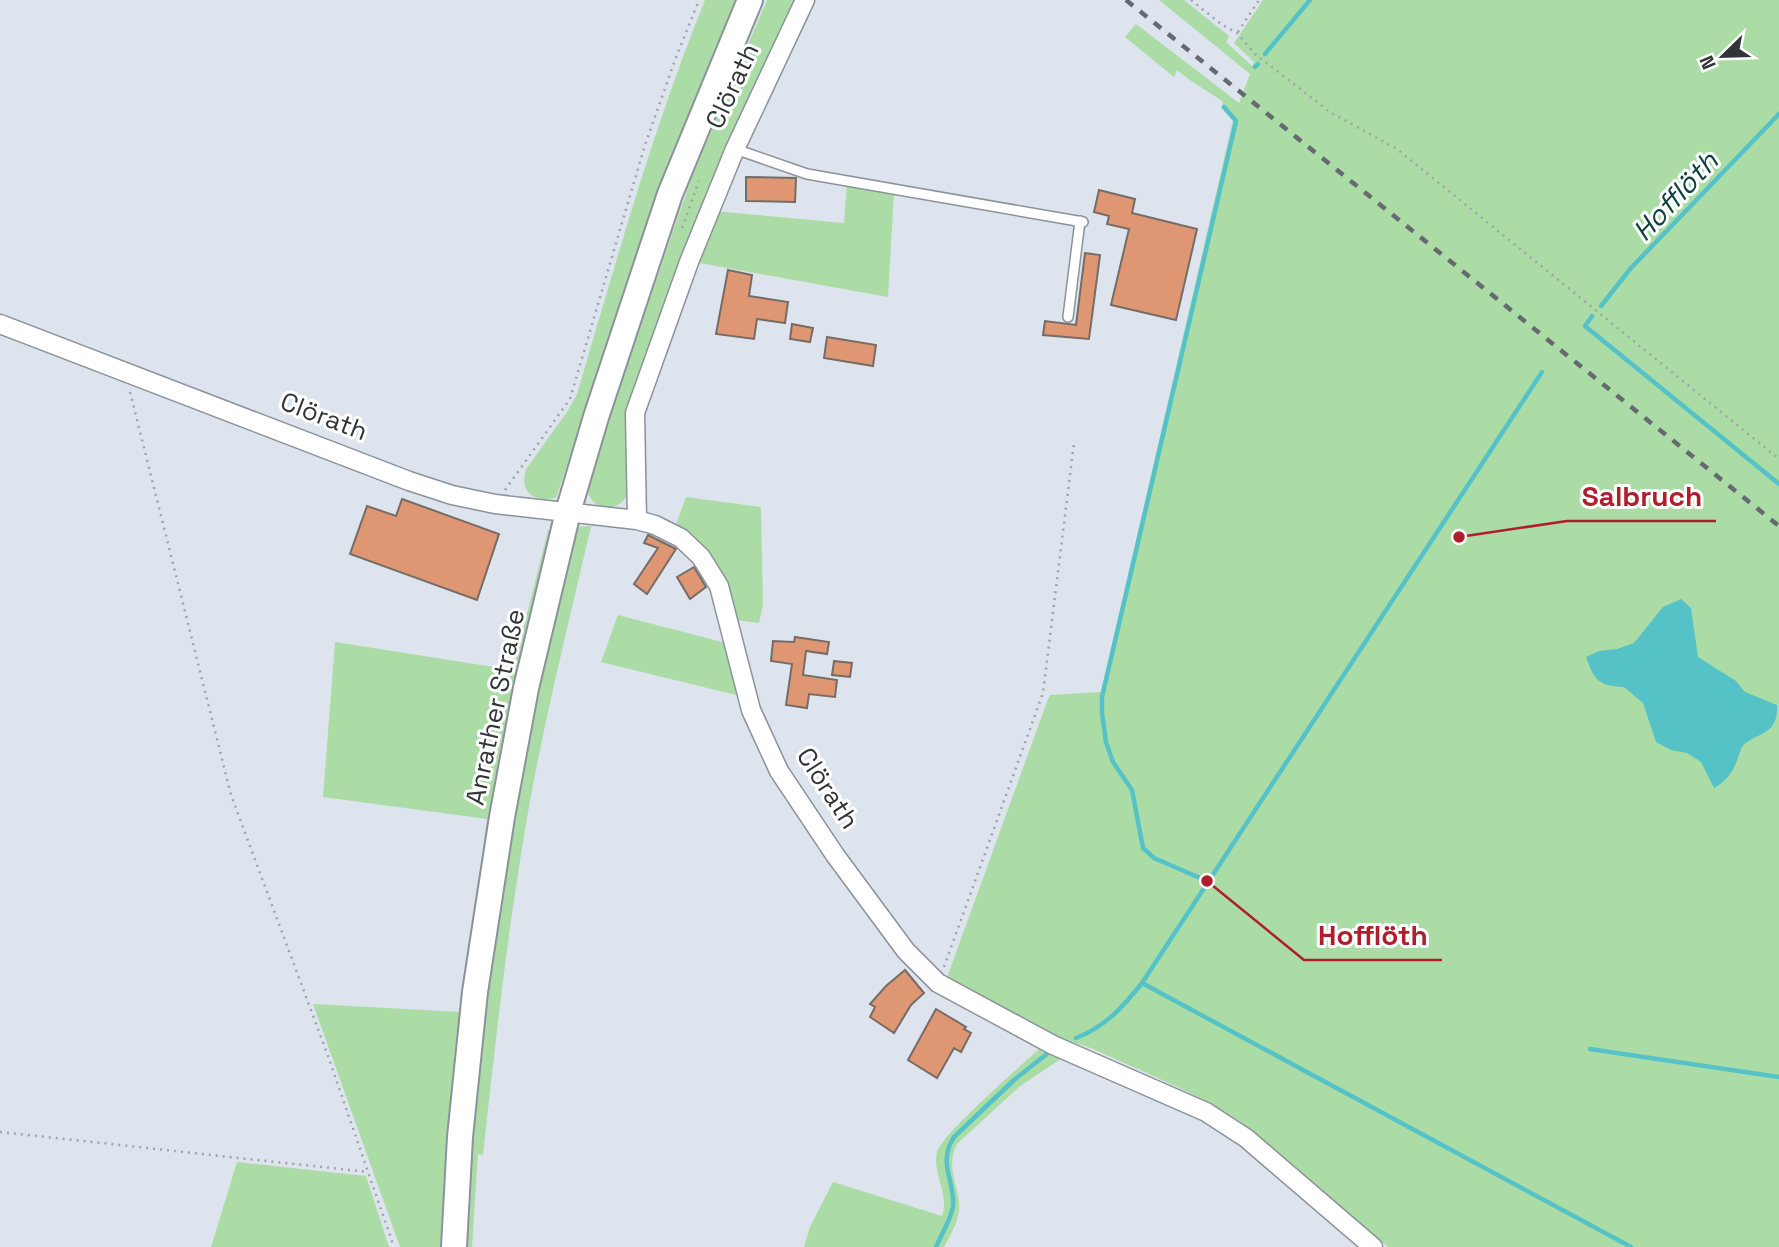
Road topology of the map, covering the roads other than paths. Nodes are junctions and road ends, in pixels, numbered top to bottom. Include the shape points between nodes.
1 (750, 0) edge
2 (805, 0) edge
3 (735, 149) junction
4 (670, 194) joint
5 (1068, 317) dead end
6 (0, 324) edge
7 (568, 512) junction
8 (637, 520) junction
9 (454, 1247) edge
10 (1373, 1247) edge

1 - 4 main road, Clörath
2 - 3 street, Clörath
3 - 5 lane via 807,174 1081,222
3 - 8 street, Clörath via 635,413
4 - 7 main road, Anrather Straße
6 - 7 street, Clörath via 409,481 495,504
7 - 8 street, Clörath
7 - 9 main road, Anrather Straße via 526,688 489,898 460,1137
8 - 10 street, Clörath via 681,538 701,557 719,586 751,710 779,771 906,951 938,983 1049,1042 1206,1112 1246,1138

